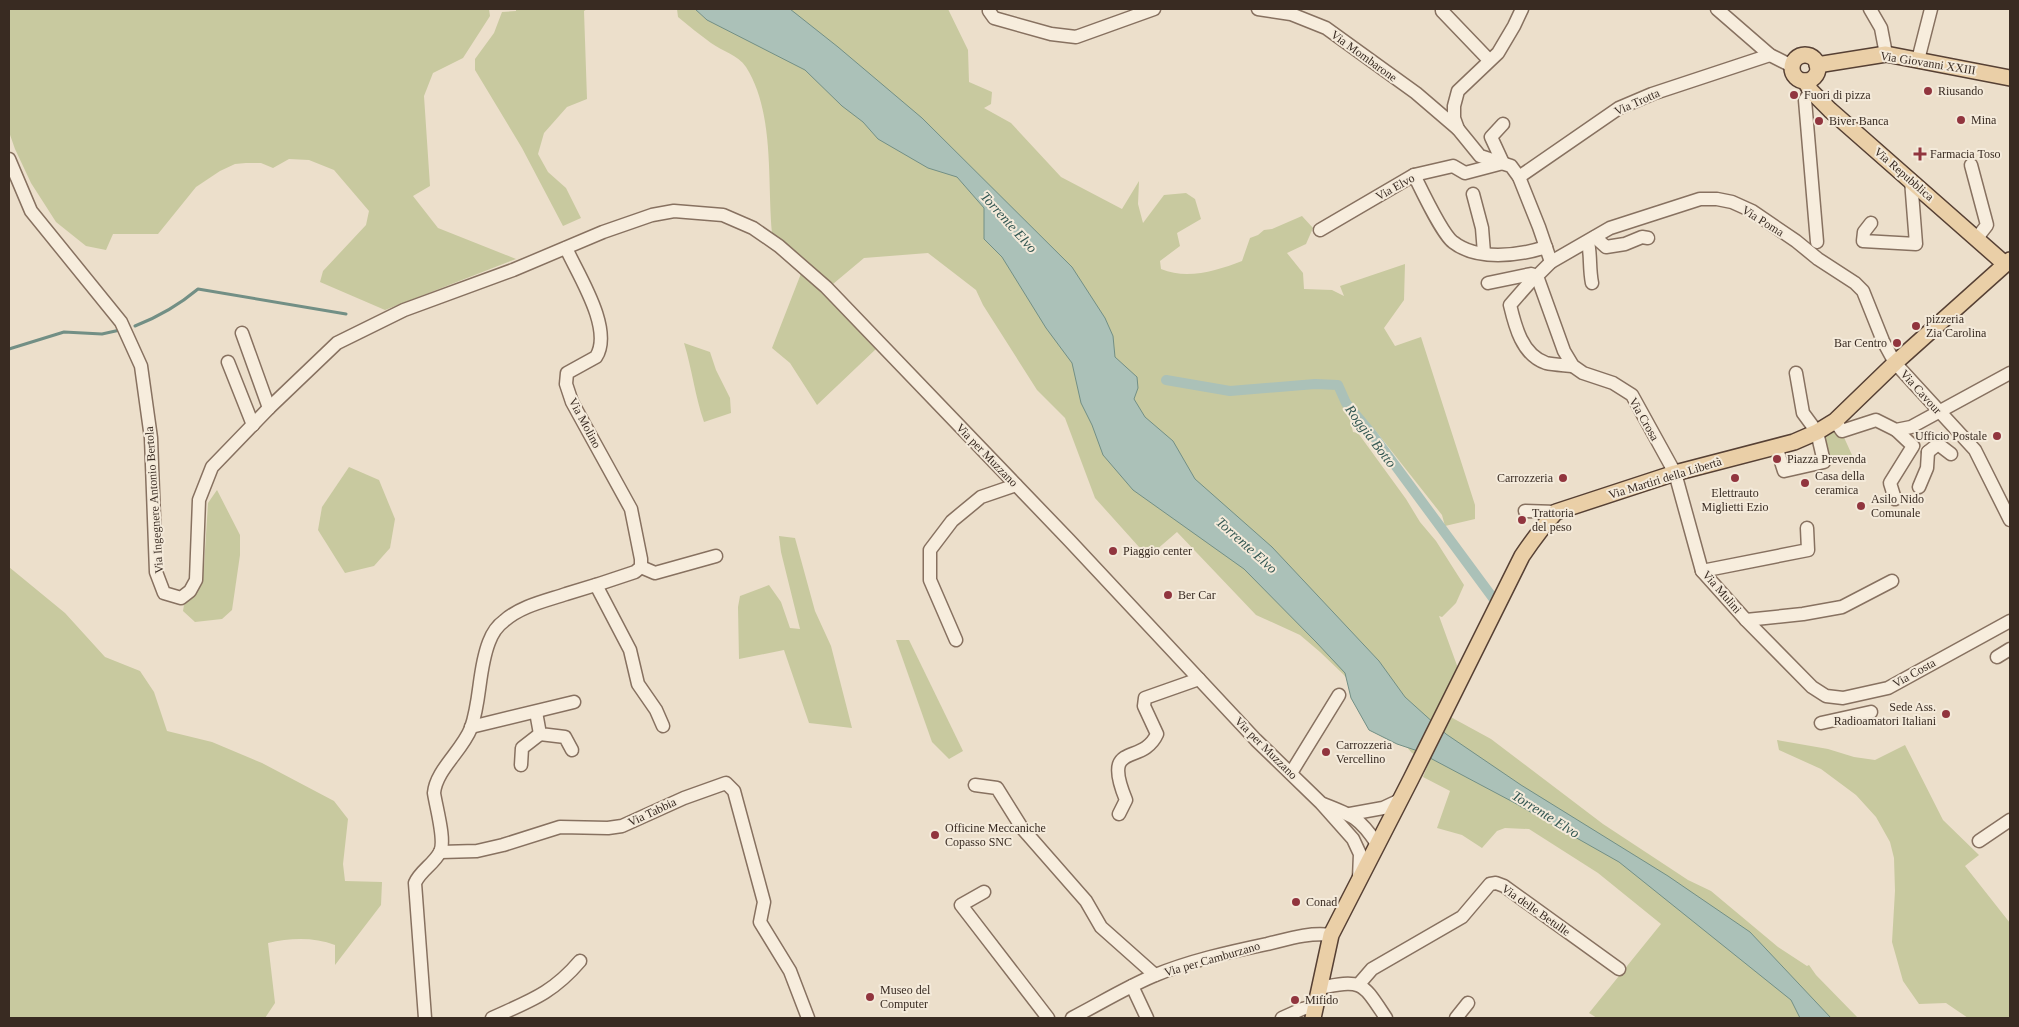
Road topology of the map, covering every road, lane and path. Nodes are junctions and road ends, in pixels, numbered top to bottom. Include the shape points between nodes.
1 (1130, 9) edge
2 (1154, 9) edge
3 (1258, 9) edge
4 (1442, 9) edge
5 (1522, 9) edge
6 (1716, 9) edge
7 (1870, 9) edge
8 (1930, 9) edge
9 (989, 10) edge
10 (1104, 26) junction
11 (1886, 54) junction
12 (1770, 55) junction
13 (1489, 60) junction
14 (1918, 60) junction
15 (1817, 65) junction
16 (1792, 66) junction
17 (2010, 78) edge
18 (1808, 86) junction
19 (1503, 124) dead end
20 (1458, 129) junction
21 (9, 159) edge
22 (1503, 163) junction
23 (1971, 165) dead end
24 (1414, 176) junction
25 (1518, 177) junction
26 (1911, 180) junction
27 (1473, 194) dead end
28 (1871, 224) dead end
29 (1320, 230) dead end
30 (1648, 238) dead end
31 (1977, 238) junction
32 (1592, 240) junction
33 (1816, 242) dead end
34 (1546, 247) junction
35 (566, 248) junction
36 (1484, 253) junction
37 (1551, 262) junction
38 (2008, 262) edge
39 (1537, 276) junction
40 (1488, 282) dead end
41 (1592, 283) dead end
42 (242, 334) dead end
43 (228, 362) dead end
44 (1895, 363) junction
45 (1574, 366) junction
46 (1796, 373) dead end
47 (2010, 374) edge
48 (269, 408) junction
49 (1939, 412) junction
50 (1835, 421) junction
51 (253, 425) junction
52 (1896, 430) junction
53 (1817, 432) junction
54 (1776, 446) junction
55 (1951, 454) dead end
56 (1674, 473) junction
57 (1016, 485) junction
58 (1919, 487) dead end
59 (1895, 499) dead end
60 (1525, 511) dead end
61 (1556, 512) junction
62 (2010, 520) edge
63 (1807, 528) dead end
64 (716, 556) dead end
65 (641, 567) junction
66 (1702, 570) junction
67 (1892, 581) dead end
68 (596, 585) junction
69 (1746, 620) junction
70 (2010, 621) edge
71 (956, 640) dead end
72 (2010, 650) edge
73 (1997, 657) dead end
74 (1199, 679) junction
75 (1812, 687) joint
76 (1339, 695) dead end
77 (574, 702) dead end
78 (1845, 707) junction
79 (536, 712) junction
80 (1871, 712) dead end
81 (1821, 723) dead end
82 (663, 726) dead end
83 (471, 727) junction
84 (540, 734) junction
85 (572, 750) dead end
86 (521, 766) dead end
87 (1291, 773) junction
88 (975, 785) dead end
89 (1400, 800) junction
90 (1321, 803) junction
91 (1119, 814) dead end
92 (1350, 814) junction
93 (2010, 820) edge
94 (1353, 838) junction
95 (1979, 841) dead end
96 (1378, 844) junction
97 (440, 852) junction
98 (1359, 879) junction
99 (984, 892) dead end
100 (1331, 936) junction
101 (580, 961) dead end
102 (1619, 969) dead end
103 (1155, 975) junction
104 (1359, 984) junction
105 (1132, 986) junction
106 (1319, 988) junction
107 (1468, 1003) dead end
108 (1314, 1012) edge
109 (425, 1018) edge
110 (492, 1018) edge
111 (808, 1018) edge
112 (1048, 1018) edge
113 (1072, 1018) edge
114 (1147, 1018) edge
115 (1282, 1018) edge
116 (1386, 1018) edge
117 (1456, 1018) edge

1 - 10 street
2 - 10 street
3 - 20 street, Via Mombarone via 1291,14 1326,28 1416,93
4 - 13 street
5 - 13 street via 1498,53
6 - 12 street
7 - 11 street via 1882,28
8 - 14 street
9 - 10 street via 994,18 1051,34 1076,37
11 - 14 main road, Via Giovanni XXIII
11 - 15 main road, Via Giovanni XXIII
12 - 16 street
12 - 25 street, Via Trotta via 1652,94 1620,108
13 - 20 street via 1458,91 1454,118
14 - 17 main road, Via Giovanni XXIII
15 - 16 main road via 1812,58 1804,56 1796,59
15 - 18 main road
16 - 18 main road via 1795,77
18 - 26 main road, Via Repubblica via 1830,110
18 - 33 street via 1805,100
19 - 22 street via 1490,137
20 - 22 street, Via Mombarone via 1480,156
21 - 51 street, Via Ingegnere Antonio Bertola via 31,211 121,322 141,366 151,438 156,572 164,592 181,598 196,580 200,500 212,467
22 - 24 street, Via Elvo via 1465,173 1452,166
22 - 25 street via 1510,166
23 - 31 street via 1987,225
24 - 29 street, Via Elvo
24 - 36 street via 1451,241 1470,252
25 - 34 street
26 - 28 street via 1916,244 1863,241 1864,232
26 - 31 main road, Via Repubblica
27 - 36 street via 1482,228
30 - 32 street via 1606,247
31 - 38 main road, Via Repubblica
32 - 37 street, Via Poma
32 - 41 street via 1588,261
32 - 44 street, Via Poma via 1610,228 1700,199 1732,202 1752,211 1863,290
34 - 36 street via 1515,254
34 - 37 street
35 - 48 street, Via Ingegnere Antonio Bertola via 404,310 337,343
35 - 57 street, Via per Muzzano via 652,215 674,211 724,215 753,228 780,246 826,287
35 - 65 street, Via Molino via 590,294 600,328 596,357 567,373 566,384 572,402 631,509
37 - 39 street, Via Crosa
38 - 44 main road, Via Martiri della Libertà
39 - 40 street via 1531,274
39 - 45 street via 1564,350
39 - 45 street, Via Crosa via 1510,305 1516,328 1534,357 1546,363
42 - 48 street
43 - 51 street
44 - 49 street, Via Cavour
44 - 50 main road, Via Martiri della Libertà
45 - 56 street, Via Crosa via 1582,373 1613,383 1632,395
46 - 53 street via 1800,414
47 - 49 street
48 - 51 street, Via Ingegnere Antonio Bertola
49 - 52 street via 1911,427
49 - 62 street, Via Cavour via 1975,450
50 - 52 street via 1842,431 1876,420
50 - 53 main road, Via Martiri della Libertà
52 - 59 street via 1912,446 1890,483
53 - 54 main road, Via Martiri della Libertà via 1805,439
53 - 54 street via 1824,462 1784,471
54 - 56 main road, Via Martiri della Libertà
55 - 58 street via 1938,444 1923,450 1927,468
56 - 61 main road, Via Martiri della Libertà
56 - 66 street, Via Mulini
57 - 71 street via 981,496 952,521 930,550 930,580
57 - 74 street, Via per Muzzano
60 - 61 street
61 - 89 main road, Via Martiri della Libertà via 1522,556
63 - 66 street via 1808,550
64 - 65 street via 654,573
65 - 68 street
66 - 69 street, Via Mulini
67 - 69 street via 1842,607
68 - 82 street via 630,650 638,684
68 - 83 street via 518,611 496,628 485,653
69 - 75 street, Via Mulini
70 - 78 street, Via Costa via 1888,688
72 - 73 street
74 - 87 street, Via per Muzzano
74 - 91 street via 1145,698 1144,706 1157,734 1153,743 1123,759 1117,769 1126,800
75 - 78 street, Via Costa
76 - 87 street
77 - 79 street
78 - 80 street
78 - 81 street
79 - 83 street
79 - 84 street
83 - 97 street via 435,787 442,844
84 - 85 street via 565,737
84 - 86 street via 522,748
87 - 90 street, Via per Muzzano
88 - 103 street via 997,788 1022,828 1086,900 1102,927
89 - 92 street via 1383,808
89 - 96 main road
90 - 92 street, Via per Muzzano
90 - 94 street, Via per Muzzano
92 - 96 street, Via per Muzzano via 1363,823
93 - 95 street
94 - 96 street
94 - 98 street, Via per Muzzano via 1360,854
96 - 98 main road
97 - 109 street via 415,883
97 - 111 street, Via Tabbia via 477,851 560,827 622,826 726,783 734,792 764,902 760,922 790,971
98 - 100 main road
99 - 112 street via 961,905
100 - 103 street, Via per Camburzano via 1312,934 1189,963
100 - 106 main road
101 - 110 street via 565,979 544,994
102 - 104 street, Via delle Betulle via 1496,883 1490,884 1462,917 1372,969
103 - 105 street, Via per Camburzano
104 - 106 street
104 - 116 street
105 - 113 street, Via per Camburzano
105 - 114 street
106 - 108 main road
107 - 117 street
108 - 115 street via 1302,1009

